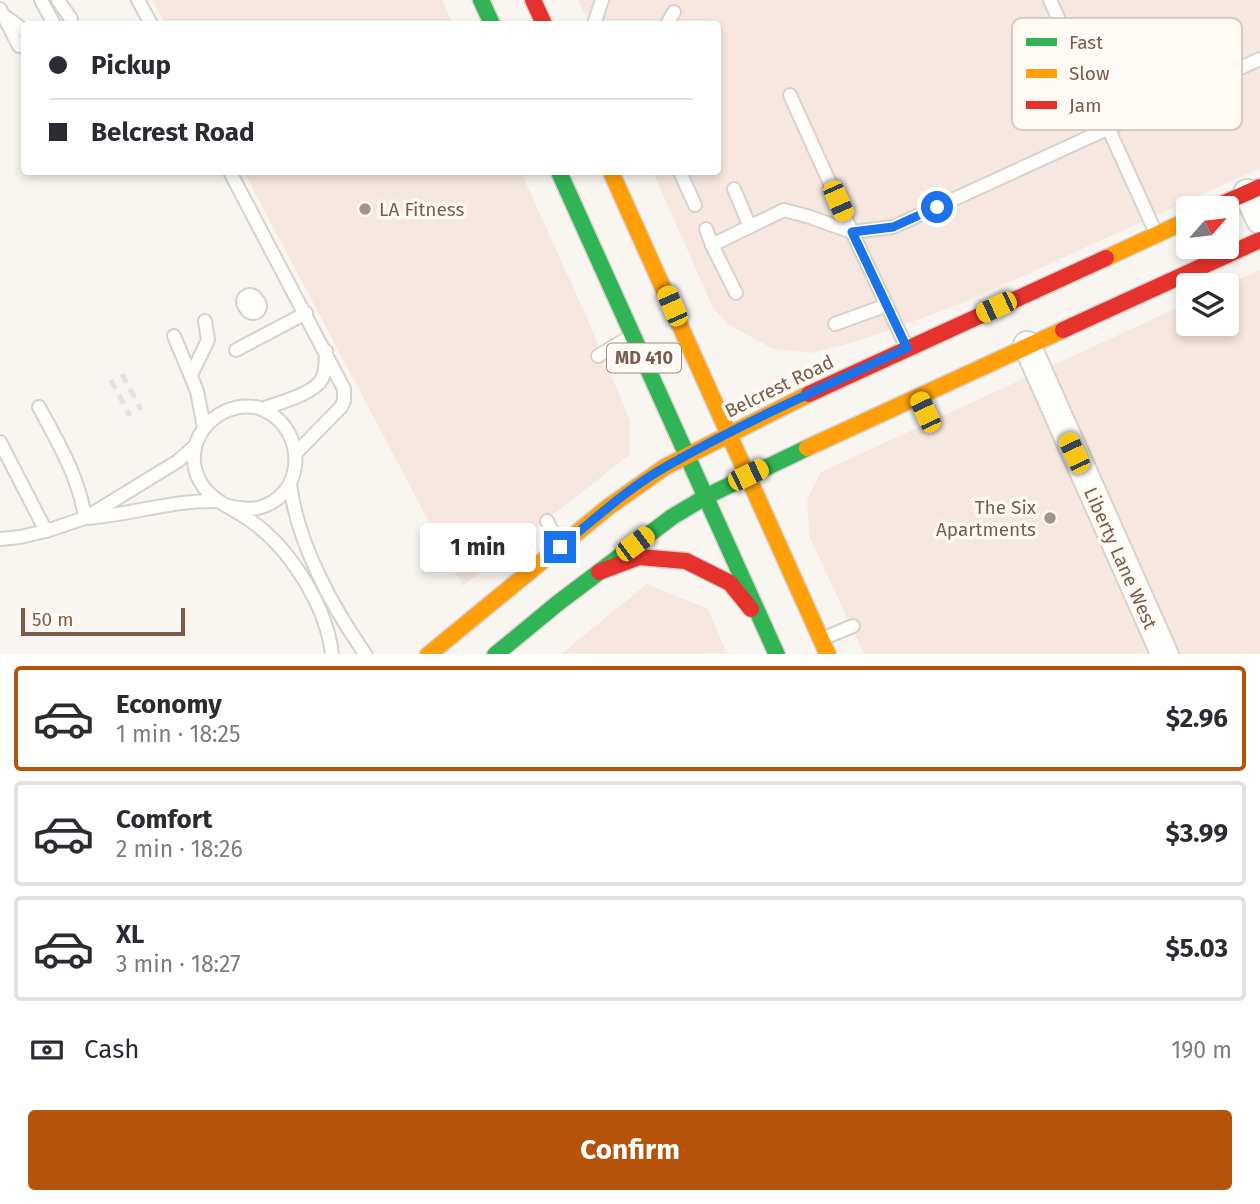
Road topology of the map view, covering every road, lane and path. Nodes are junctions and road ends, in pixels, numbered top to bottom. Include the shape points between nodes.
1 (41, 0) edge
2 (58, 0) edge
3 (138, 0) edge
4 (481, 0) edge
5 (533, 0) edge
6 (602, 0) edge
7 (1049, 0) edge
8 (1, 12) edge
9 (674, 12) dead end
10 (1057, 18) edge
11 (71, 19) dead end
12 (52, 21) edge
13 (149, 21) edge
14 (491, 21) edge
15 (543, 21) edge
16 (595, 21) edge
17 (669, 21) edge
18 (21, 28) edge
19 (19, 46) dead end
20 (1260, 59) edge
21 (1242, 67) edge
22 (790, 95) dead end
23 (1105, 130) edge
24 (1107, 130) edge
25 (232, 175) edge
26 (560, 175) edge
27 (612, 175) edge
28 (681, 175) edge
29 (734, 190) dead end
30 (1254, 190) edge
31 (695, 205) dead end
32 (1260, 220) edge
33 (1176, 225) edge
34 (750, 227) junction
35 (706, 229) dead end
36 (852, 232) junction
37 (1156, 234) junction
38 (1260, 240) edge
39 (712, 245) junction
40 (736, 293) dead end
41 (887, 305) junction
42 (306, 313) junction
43 (205, 321) dead end
44 (835, 324) dead end
45 (634, 334) junction
46 (174, 337) dead end
47 (1027, 345) junction
48 (907, 348) junction
49 (236, 350) dead end
50 (326, 351) junction
51 (598, 356) dead end
52 (191, 373) junction
53 (917, 395) junction
54 (39, 407) dead end
55 (262, 409) junction
56 (925, 412) dead end
57 (204, 427) junction
58 (730, 433) junction
59 (0, 442) edge
60 (195, 445) junction
61 (296, 453) junction
62 (688, 455) junction
63 (10, 464) junction
64 (0, 474) edge
65 (748, 475) junction
66 (290, 484) junction
67 (707, 496) junction
68 (222, 503) junction
69 (85, 518) junction
70 (547, 521) dead end
71 (46, 531) junction
72 (0, 539) edge
73 (560, 547) junction
74 (598, 572) junction
75 (765, 626) junction
76 (852, 626) dead end
77 (825, 647) edge
78 (332, 654) edge
79 (366, 654) edge
80 (428, 654) edge
81 (495, 654) edge
82 (777, 654) edge
83 (1165, 654) edge

1 - 12 lane
2 - 11 lane
3 - 13 lane
4 - 14 main road
5 - 15 main road
6 - 16 lane
7 - 10 lane
8 - 18 lane
8 - 19 lane
9 - 17 lane
20 - 21 lane
22 - 36 lane
23 - 36 lane via 893,227
24 - 37 lane
25 - 42 lane
26 - 45 main road, MD 410 via 588,249
27 - 58 main road, MD 410
28 - 31 lane
29 - 34 lane
30 - 32 street
33 - 37 main road, Belcrest Road
34 - 36 lane via 784,211
34 - 39 lane
35 - 39 lane
36 - 41 lane
37 - 48 main road, Belcrest Road
38 - 47 main road
39 - 40 lane
41 - 44 lane
41 - 48 lane
42 - 49 lane
42 - 50 lane
43 - 52 lane via 208,340
45 - 51 lane
45 - 62 main road, MD 410
46 - 52 lane
47 - 53 main road
47 - 83 street, Liberty Lane West
48 - 58 main road, Belcrest Road
50 - 55 lane via 320,382
50 - 61 lane via 344,389 344,401
52 - 57 lane
53 - 56 lane
53 - 65 main road
54 - 69 lane via 71,467
55 - 57 lane via 224,411
55 - 61 lane via 282,422
57 - 60 lane
58 - 62 main road, Belcrest Road
58 - 65 main road, MD 410
59 - 63 lane
60 - 68 lane via 201,483
60 - 69 lane
61 - 66 lane
62 - 67 main road, MD 410
62 - 73 main road, Belcrest Road via 644,481
63 - 64 lane
63 - 71 lane
65 - 67 main road
65 - 77 main road, MD 410
66 - 68 lane via 270,503 257,508
66 - 79 lane via 307,547
67 - 74 main road
67 - 75 main road, MD 410
68 - 69 lane via 187,501
68 - 78 lane via 257,525 295,567 325,622
69 - 71 lane
70 - 73 lane
71 - 72 lane
73 - 80 main road, Belcrest Road
74 - 75 main road via 639,558 686,561 730,583
74 - 81 main road
75 - 82 main road, MD 410
76 - 77 lane

